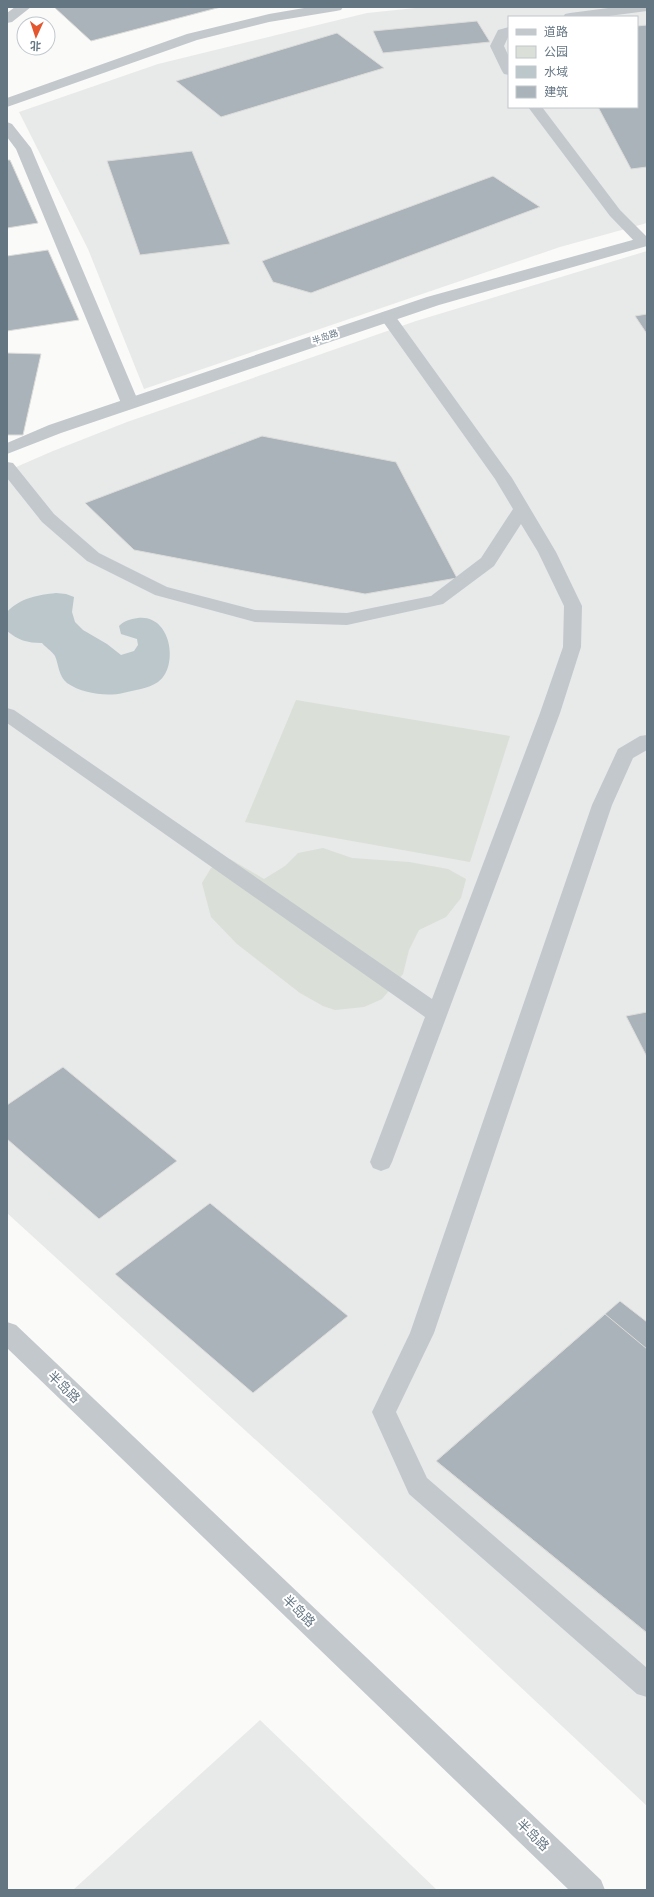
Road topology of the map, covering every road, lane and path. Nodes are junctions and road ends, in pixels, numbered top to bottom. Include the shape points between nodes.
1 (24, 7) edge
2 (336, 7) edge
3 (647, 7) edge
4 (578, 16) edge
5 (7, 19) edge
6 (508, 31) edge
7 (508, 68) edge
8 (7, 102) edge
9 (536, 108) edge
10 (7, 127) edge
11 (645, 241) edge
12 (387, 316) junction
13 (130, 403) junction
14 (7, 449) edge
15 (7, 467) edge
16 (522, 509) junction
17 (7, 714) edge
18 (647, 741) edge
19 (437, 1014) junction
20 (381, 1162) dead end
21 (7, 1332) edge
22 (647, 1686) edge
23 (590, 1890) edge

1 - 5 lane
2 - 8 street via 269,18 192,37
3 - 4 lane
6 - 7 lane via 503,32 497,46
9 - 11 lane via 615,213
10 - 13 street via 23,148
11 - 12 street, 半岛路
12 - 13 street, 半岛路
12 - 16 lane via 503,478
13 - 14 street, 半岛路 via 54,429
15 - 16 lane via 48,518 93,557 161,591 255,616 347,619 438,600 488,562
16 - 19 lane via 547,552 573,606 572,647 550,713
17 - 19 lane
18 - 22 lane via 626,754 602,805 422,1333 384,1412 418,1486
19 - 20 lane
21 - 23 street, 半岛路

